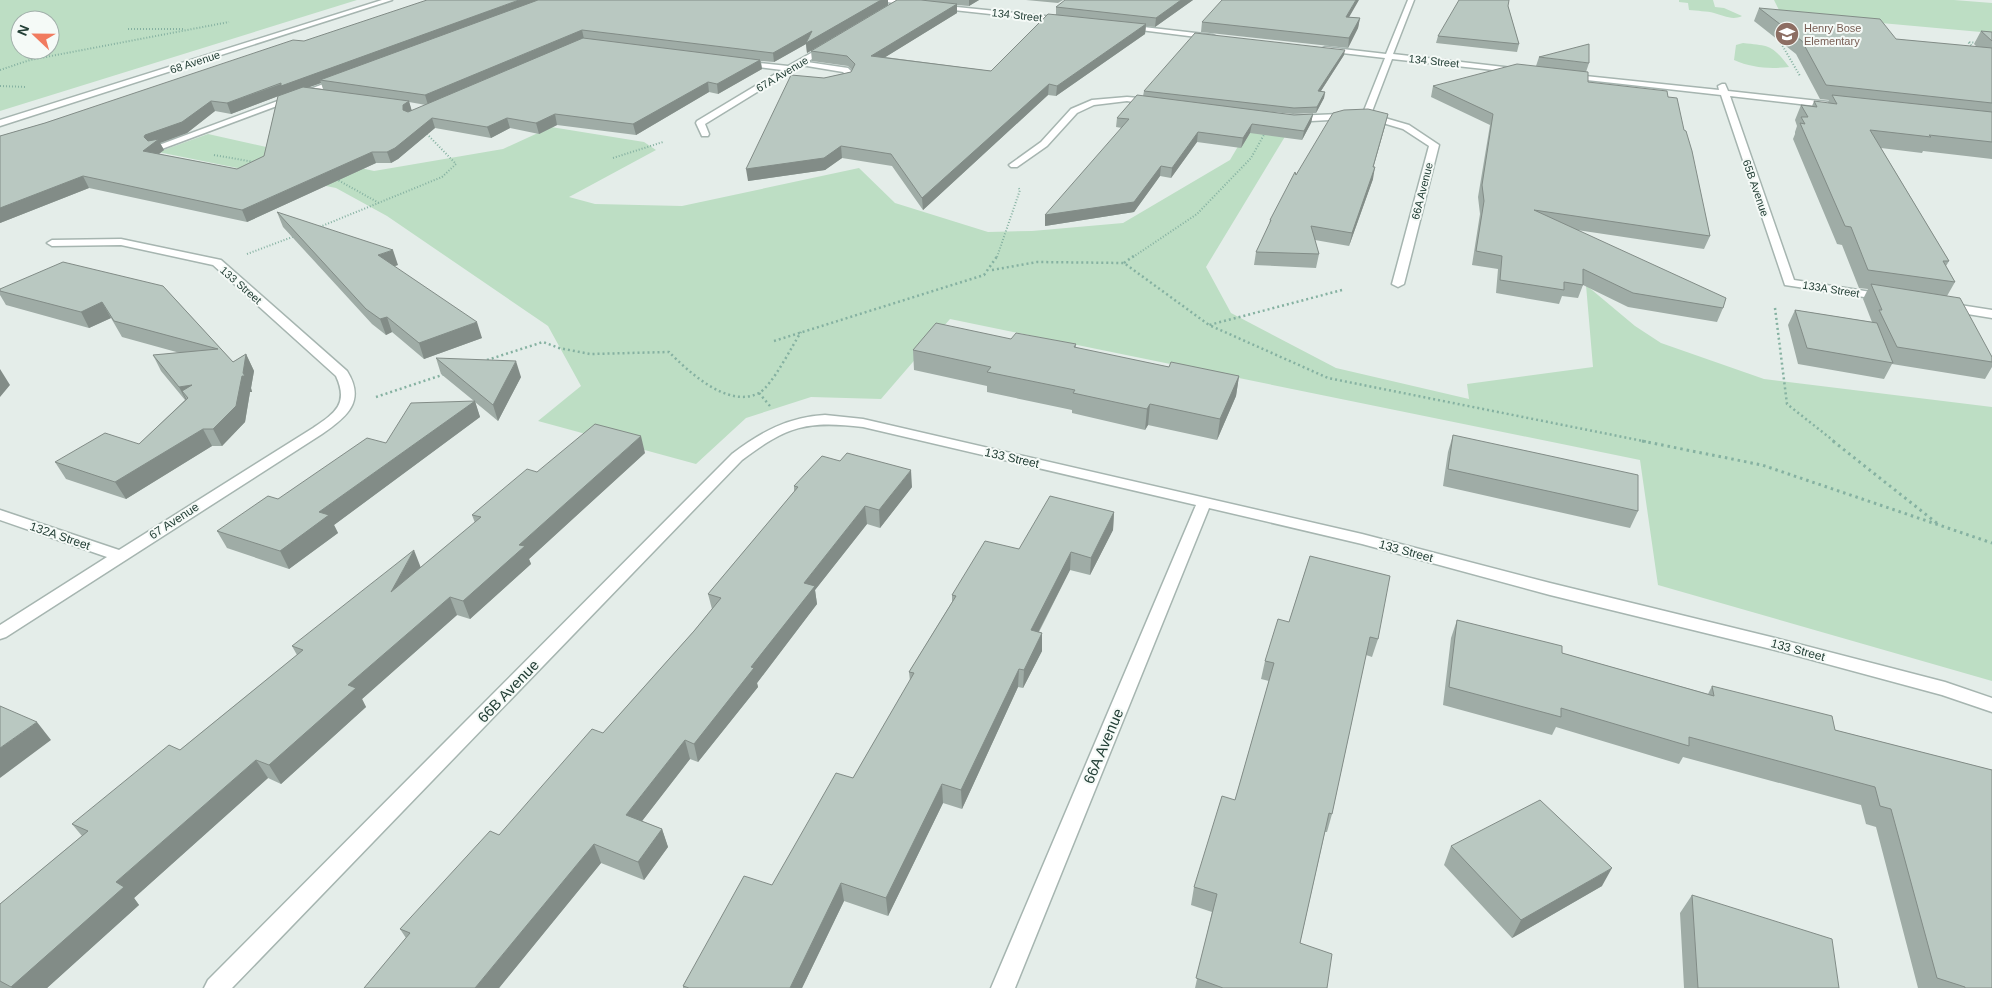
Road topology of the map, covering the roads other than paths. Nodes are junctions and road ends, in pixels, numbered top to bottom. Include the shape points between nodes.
1 (389, 0) edge
2 (876, 0) edge
3 (1411, 0) edge
4 (899, 3) junction
5 (920, 5) edge
6 (930, 6) edge
7 (889, 8) edge
8 (1054, 12) dead end
9 (1046, 18) junction
10 (1076, 22) edge
11 (1115, 26) edge
12 (1224, 38) edge
13 (833, 43) edge
14 (1312, 48) edge
15 (1390, 56) junction
16 (739, 62) edge
17 (801, 63) junction
18 (791, 69) junction
19 (1527, 71) edge
20 (1556, 75) edge
21 (346, 79) edge
22 (774, 79) junction
23 (789, 81) edge
24 (826, 85) edge
25 (309, 92) junction
26 (1724, 93) junction
27 (327, 95) edge
28 (1838, 96) edge
29 (1157, 103) edge
30 (1843, 106) edge
31 (1366, 115) junction
32 (1284, 118) edge
33 (0, 123) edge
34 (705, 134) dead end
35 (156, 148) edge
36 (1014, 165) dead end
37 (52, 244) dead end
38 (1789, 283) joint
39 (1398, 284) dead end
40 (1895, 299) edge
41 (1934, 305) edge
42 (1992, 314) edge
43 (346, 407) joint
44 (815, 418) joint
45 (1204, 504) junction
46 (0, 515) edge
47 (119, 556) junction
48 (0, 633) edge
49 (1992, 705) edge
50 (216, 988) edge
51 (1003, 988) edge

1 - 33 street, 68 Avenue
2 - 4 street
3 - 15 street
4 - 5 street
4 - 7 street
6 - 9 street, 134 Street
8 - 9 street
9 - 10 street, 134 Street
11 - 12 street
13 - 17 street, 67A Avenue
14 - 15 street, 134 Street
15 - 19 street, 134 Street
15 - 31 street
16 - 18 street
17 - 18 street, 67A Avenue
17 - 24 street via 845,70 850,74 848,79
18 - 22 street, 67A Avenue
20 - 26 street
21 - 25 street
22 - 23 street
22 - 34 street, 67A Avenue via 700,123
25 - 27 street
25 - 35 street
26 - 28 street via 1721,84
26 - 30 street
26 - 38 street, 65B Avenue
29 - 36 street via 1127,99 1092,103 1074,111 1044,144
31 - 32 street
31 - 39 street, 66A Avenue via 1406,126 1434,145
37 - 43 street, 133 Street via 121,242 216,262 342,374 350,395
38 - 40 street, 133A Street
41 - 42 street
43 - 47 street, 67 Avenue via 308,437
44 - 45 street, 133 Street via 863,423
44 - 50 street, 66B Avenue via 789,424 770,433 737,457
45 - 49 street, 133 Street via 1362,539 1775,644 1945,689
45 - 51 street, 66A Avenue
46 - 47 street, 132A Street
47 - 48 street, 67 Avenue

